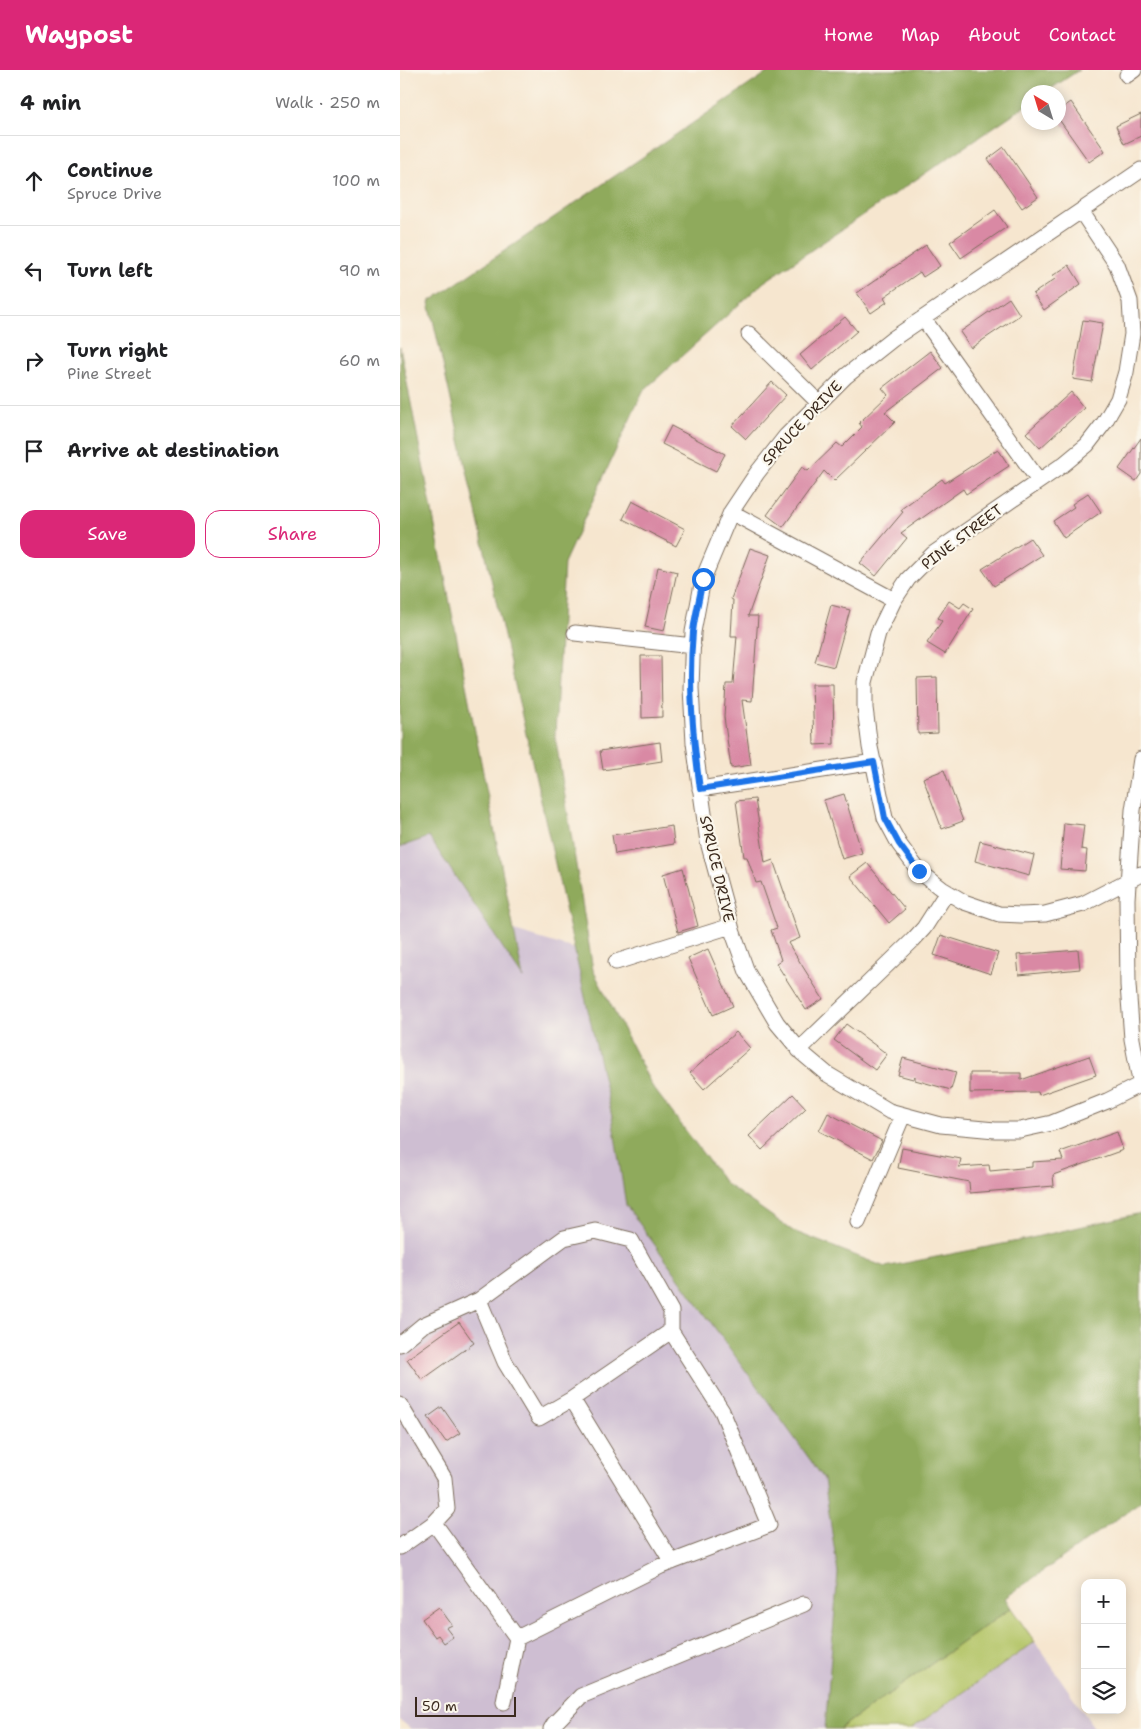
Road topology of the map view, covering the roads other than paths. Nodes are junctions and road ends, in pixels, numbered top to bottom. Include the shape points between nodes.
1 (1141, 170) edge
2 (1081, 211) junction
3 (923, 318) junction
4 (749, 334) dead end
5 (819, 403) junction
6 (1039, 481) junction
7 (731, 512) junction
8 (894, 600) junction
9 (575, 633) dead end
10 (693, 646) junction
11 (1141, 759) edge
12 (874, 762) junction
13 (700, 789) junction
14 (1141, 874) edge
15 (1127, 882) junction
16 (947, 892) junction
17 (730, 926) junction
18 (616, 962) dead end
19 (800, 1050) junction
20 (1141, 1084) edge
21 (903, 1115) junction
22 (858, 1222) dead end
23 (479, 1300) junction
24 (671, 1331) junction
25 (400, 1344) edge
26 (572, 1399) junction
27 (400, 1405) edge
28 (434, 1524) junction
29 (400, 1547) edge
30 (672, 1562) junction
31 (804, 1604) dead end
32 (517, 1638) junction
33 (504, 1702) dead end
34 (551, 1729) edge

1 - 2 street, SPRUCE DRIVE
2 - 3 street, SPRUCE DRIVE
2 - 6 street, PINE STREET via 1117,265 1130,301 1132,334 1118,399 1104,423 1087,445
3 - 5 street, SPRUCE DRIVE via 846,376
3 - 6 street
4 - 5 street
5 - 7 street, SPRUCE DRIVE via 786,436
6 - 8 street, PINE STREET via 933,554 908,579
7 - 8 street
7 - 10 street, SPRUCE DRIVE via 703,579
8 - 12 street, PINE STREET via 878,633 866,682 865,708
9 - 10 street
10 - 13 street, SPRUCE DRIVE via 692,706
11 - 15 street
12 - 13 street
12 - 16 street, PINE STREET via 885,818 899,844 919,871
13 - 17 street, SPRUCE DRIVE via 708,842
14 - 15 street, PINE STREET
15 - 16 street, PINE STREET via 1082,904 1045,914 999,914 964,902
15 - 20 street via 1131,1030
16 - 19 street via 913,940
17 - 18 street
17 - 19 street, SPRUCE DRIVE via 747,972 777,1023
19 - 21 street, SPRUCE DRIVE via 827,1074 889,1112
20 - 21 street, SPRUCE DRIVE via 1052,1123 1020,1130 941,1125
21 - 22 street
23 - 24 street via 564,1238 595,1231 631,1240 671,1311
23 - 25 street via 423,1325
23 - 26 street via 505,1362 539,1418
24 - 26 street
24 - 30 street via 722,1411 770,1525
26 - 30 street
27 - 28 street via 444,1478 447,1510
28 - 29 street
28 - 32 street
30 - 32 street
31 - 34 street via 581,1696
32 - 33 street

